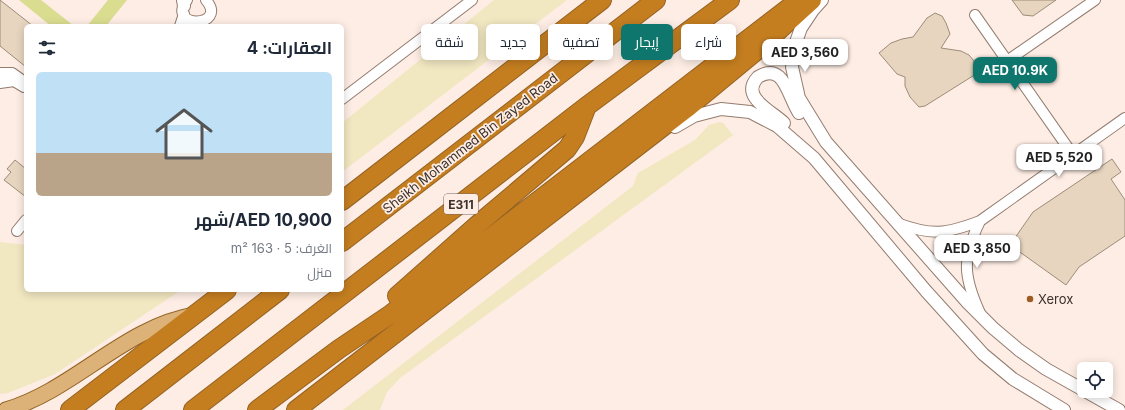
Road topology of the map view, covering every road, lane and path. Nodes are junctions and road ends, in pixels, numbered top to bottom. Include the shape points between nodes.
1 (206, 0) edge
2 (215, 0) edge
3 (472, 0) edge
4 (602, 0) edge
5 (656, 0) edge
6 (730, 0) edge
7 (799, 0) edge
8 (812, 0) edge
9 (822, 0) edge
10 (1095, 0) edge
11 (185, 5) edge
12 (210, 12) junction
13 (975, 15) dead end
14 (180, 24) edge
15 (196, 24) edge
16 (213, 24) edge
17 (1007, 61) junction
18 (0, 73) edge
19 (0, 82) edge
20 (24, 82) edge
21 (24, 87) edge
22 (344, 97) edge
23 (587, 106) junction
24 (1125, 118) edge
25 (826, 142) junction
26 (809, 153) junction
27 (628, 154) junction
28 (1073, 155) junction
29 (344, 199) edge
30 (980, 221) junction
31 (24, 222) edge
32 (897, 223) junction
33 (17, 231) dead end
34 (344, 240) edge
35 (224, 292) edge
36 (277, 292) edge
37 (196, 314) junction
38 (981, 316) junction
39 (338, 349) junction
40 (6, 410) edge
41 (70, 410) edge
42 (125, 410) edge
43 (193, 410) edge
44 (258, 410) edge
45 (296, 410) edge
46 (1064, 410) edge
47 (1119, 410) edge

1 - 12 street
2 - 12 street
3 - 22 street
4 - 29 highway
5 - 34 highway, Sheikh Mohammed Bin Zayed Road
6 - 23 highway, E311
7 - 39 highway via 391,314
8 - 27 highway via 721,81
9 - 25 street via 801,28 795,45 792,67 799,98
10 - 17 street
11 - 14 street
11 - 15 street via 187,18
12 - 15 street via 206,19
12 - 16 street
13 - 17 street
17 - 28 street
18 - 20 street via 12,73
19 - 21 street via 14,81
23 - 39 highway via 575,137 567,149
23 - 43 highway, E311
24 - 28 street
25 - 26 street via 812,131 800,115 789,98 782,79 770,73 758,77 752,88 755,99 786,125
25 - 32 street
26 - 27 street via 769,120 731,108 712,110 694,116 680,123 649,148
26 - 46 street via 969,341 1013,379
27 - 45 highway
28 - 30 street
30 - 32 street via 958,230 940,233 923,232
30 - 38 street via 968,249 966,265 969,289
31 - 33 street
32 - 38 street
35 - 37 highway
36 - 42 highway
37 - 40 main road via 156,325 54,388
37 - 41 highway
38 - 47 street via 1019,350 1046,369
39 - 44 highway

